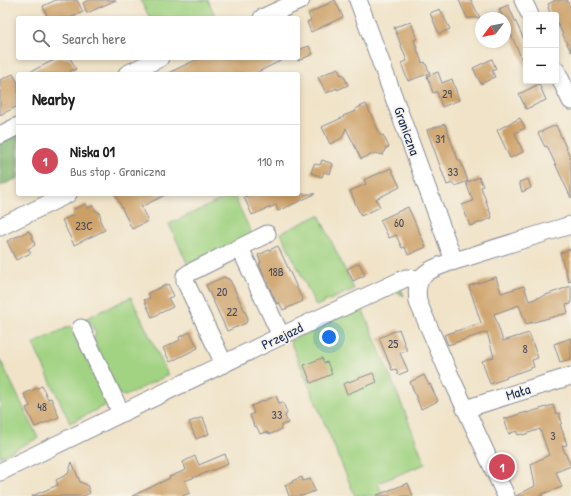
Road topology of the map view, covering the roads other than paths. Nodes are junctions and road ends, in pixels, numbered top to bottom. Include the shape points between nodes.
1 (301, 0) edge
2 (358, 0) edge
3 (523, 0) edge
4 (529, 12) edge
5 (266, 16) edge
6 (156, 60) edge
7 (131, 72) edge
8 (559, 76) edge
9 (571, 102) edge
10 (16, 127) edge
11 (0, 134) edge
12 (64, 196) edge
13 (571, 225) edge
14 (0, 227) edge
15 (267, 234) dead end
16 (240, 248) junction
17 (454, 262) junction
18 (420, 279) junction
19 (81, 328) dead end
20 (281, 336) junction
21 (224, 364) junction
22 (571, 376) edge
23 (465, 409) junction
24 (121, 413) junction
25 (0, 472) edge
26 (506, 496) edge

1 - 5 street
2 - 17 street, Graniczna
3 - 4 street
6 - 7 street
8 - 9 street
10 - 11 street
12 - 14 street
13 - 17 street, Przejazd
15 - 16 street
16 - 20 street
16 - 21 street via 185,276 185,281
17 - 18 street, Przejazd via 430,270
18 - 20 street, Przejazd via 406,278
18 - 23 street via 417,289 418,302
19 - 24 street
20 - 21 street, Przejazd
21 - 24 street, Przejazd
22 - 23 street, Mała
23 - 26 street
24 - 25 street, Przejazd

